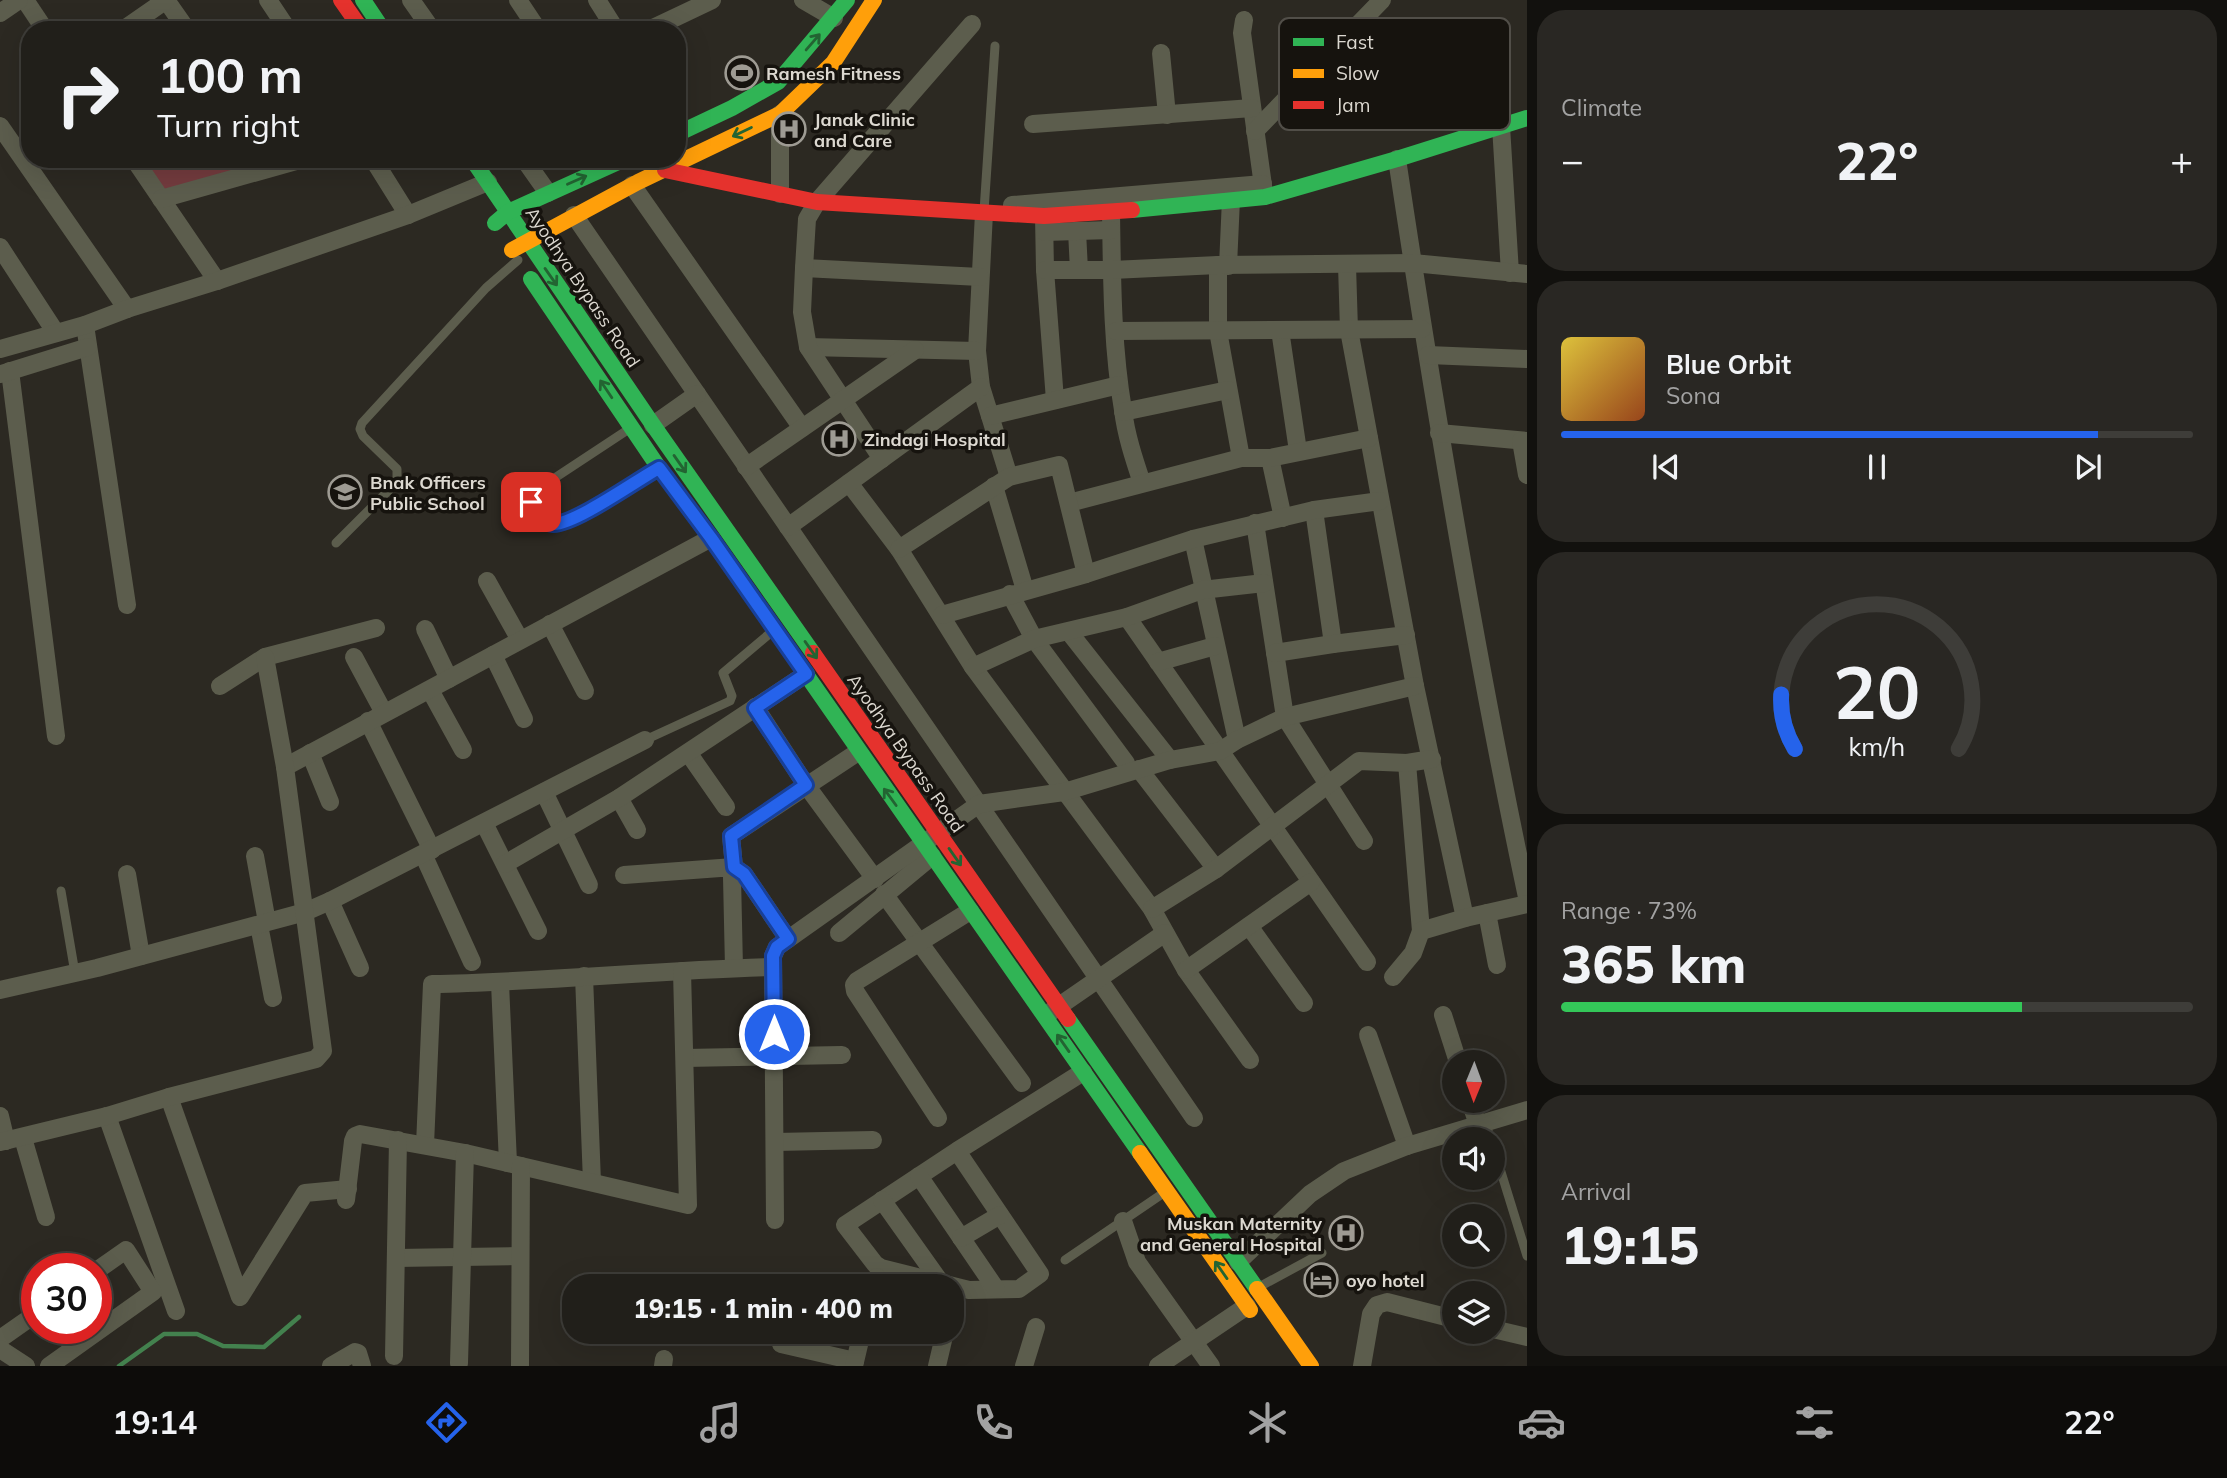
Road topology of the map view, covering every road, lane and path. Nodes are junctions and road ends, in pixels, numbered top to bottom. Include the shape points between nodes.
1 (19, 0) edge
2 (25, 0) edge
3 (166, 0) edge
4 (268, 0) edge
5 (341, 0) edge
6 (363, 0) edge
7 (411, 0) edge
8 (519, 0) edge
9 (597, 0) edge
10 (712, 0) edge
11 (803, 0) edge
12 (848, 0) edge
13 (874, 0) edge
14 (1382, 0) edge
15 (0, 13) edge
16 (834, 18) junction
17 (1365, 18) edge
18 (1244, 20) dead end
19 (39, 21) edge
20 (136, 21) edge
21 (181, 21) edge
22 (282, 21) edge
23 (356, 21) edge
24 (377, 21) edge
25 (426, 21) edge
26 (532, 21) edge
27 (610, 21) edge
28 (668, 21) edge
29 (972, 24) dead end
30 (995, 46) dead end
31 (1161, 53) dead end
32 (1279, 106) edge
33 (1252, 108) junction
34 (779, 114) junction
35 (1167, 115) junction
36 (1527, 118) edge
37 (1510, 123) edge
38 (1032, 124) dead end
39 (0, 126) edge
40 (686, 130) edge
41 (1488, 130) edge
42 (1501, 130) edge
43 (1255, 131) junction
44 (21, 156) edge
45 (1397, 159) junction
46 (686, 160) edge
47 (29, 168) edge
48 (140, 168) edge
49 (258, 168) edge
50 (379, 168) edge
51 (475, 168) edge
52 (530, 168) edge
53 (606, 168) edge
54 (628, 168) edge
55 (669, 168) edge
56 (665, 170) junction
57 (635, 184) junction
58 (1264, 190) junction
59 (548, 193) junction
60 (780, 194) junction
61 (161, 199) junction
62 (1231, 199) junction
63 (817, 202) junction
64 (508, 212) junction
65 (987, 213) junction
66 (408, 215) junction
67 (574, 215) junction
68 (492, 217) junction
69 (1111, 221) junction
70 (1045, 224) junction
71 (1077, 231) junction
72 (526, 241) junction
73 (2, 253) edge
74 (1413, 263) junction
75 (1223, 265) junction
76 (1347, 265) junction
77 (804, 268) junction
78 (1045, 270) junction
79 (1079, 270) junction
80 (1112, 270) junction
81 (1518, 273) edge
82 (980, 277) junction
83 (217, 281) junction
84 (127, 309) junction
85 (85, 325) junction
86 (1422, 329) junction
87 (1280, 330) junction
88 (1349, 330) junction
89 (1116, 331) junction
90 (1218, 331) junction
91 (55, 333) junction
92 (88, 347) junction
93 (808, 347) junction
94 (0, 349) edge
95 (915, 350) junction
96 (977, 351) junction
97 (1428, 355) junction
98 (1527, 359) edge
99 (5, 373) edge
100 (1119, 385) junction
101 (981, 387) junction
102 (1228, 390) junction
103 (698, 394) junction
104 (842, 400) junction
105 (1055, 400) junction
106 (637, 401) junction
107 (621, 411) junction
108 (1123, 412) junction
109 (990, 416) junction
110 (653, 425) junction
111 (632, 428) junction
112 (802, 428) junction
113 (1439, 433) junction
114 (1369, 438) junction
115 (1524, 441) edge
116 (1298, 452) junction
117 (1241, 458) junction
118 (1269, 458) junction
119 (882, 459) junction
120 (746, 467) junction
121 (659, 468) junction
122 (1527, 475) edge
123 (1001, 482) junction
124 (849, 483) junction
125 (1142, 483) junction
126 (1380, 501) junction
127 (1069, 503) junction
128 (1314, 510) junction
129 (1283, 518) junction
130 (1255, 523) junction
131 (789, 527) junction
132 (1193, 539) junction
133 (336, 543) dead end
134 (715, 544) joint
135 (899, 549) junction
136 (1086, 574) junction
137 (487, 581) dead end
138 (1264, 583) junction
139 (1202, 590) junction
140 (1018, 592) junction
141 (127, 605) dead end
142 (942, 615) junction
143 (1127, 617) junction
144 (550, 624) junction
145 (376, 628) dead end
146 (425, 629) dead end
147 (1069, 632) junction
148 (778, 635) joint
149 (1406, 635) junction
150 (1034, 639) junction
151 (520, 640) junction
152 (1333, 644) junction
153 (1215, 646) junction
154 (1275, 653) junction
155 (493, 655) junction
156 (265, 657) junction
157 (354, 657) dead end
158 (1158, 662) junction
159 (973, 667) junction
160 (806, 674) junction
161 (449, 679) junction
162 (220, 686) dead end
163 (1415, 686) junction
164 (430, 690) junction
165 (585, 691) dead end
166 (755, 708) junction
167 (376, 717) junction
168 (1285, 718) junction
169 (524, 719) dead end
170 (56, 736) dead end
171 (645, 740) joint
172 (1237, 740) junction
173 (463, 750) dead end
174 (1220, 751) junction
175 (858, 752) junction
176 (310, 753) junction
177 (688, 754) junction
178 (1432, 759) junction
179 (1170, 760) junction
180 (1407, 763) junction
181 (1132, 766) junction
182 (285, 767) junction
183 (1328, 784) junction
184 (806, 785) junction
185 (544, 792) junction
186 (1064, 792) junction
187 (619, 798) junction
188 (330, 802) dead end
189 (979, 804) junction
190 (726, 807) dead end
191 (1519, 819) edge
192 (484, 823) junction
193 (1273, 827) junction
194 (637, 830) dead end
195 (562, 831) junction
196 (1364, 841) dead end
197 (932, 845) junction
198 (428, 852) junction
199 (255, 856) dead end
200 (505, 863) junction
201 (734, 867) junction
202 (1216, 869) junction
203 (127, 874) dead end
204 (624, 875) dead end
205 (1311, 882) junction
206 (589, 885) dead end
207 (880, 887) junction
208 (61, 891) dead end
209 (1527, 897) edge
210 (330, 901) junction
211 (1527, 904) edge
212 (1152, 909) junction
213 (970, 911) junction
214 (305, 912) junction
215 (1487, 913) junction
216 (1465, 918) junction
217 (263, 924) junction
218 (1249, 926) junction
219 (538, 930) dead end
220 (1421, 931) junction
221 (839, 933) dead end
222 (1164, 933) junction
223 (788, 939) junction
224 (920, 941) junction
225 (141, 956) junction
226 (472, 961) dead end
227 (1367, 962) dead end
228 (1497, 965) dead end
229 (773, 967) junction
230 (360, 968) dead end
231 (734, 968) junction
232 (1186, 970) junction
233 (682, 971) junction
234 (75, 973) junction
235 (584, 976) junction
236 (1393, 977) dead end
237 (1098, 978) junction
238 (500, 983) junction
239 (0, 990) edge
240 (273, 998) dead end
241 (1304, 1003) dead end
242 (1059, 1006) junction
243 (1044, 1016) junction
244 (1443, 1016) dead end
245 (1368, 1035) dead end
246 (1454, 1050) edge
247 (842, 1055) dead end
248 (774, 1057) junction
249 (685, 1058) junction
250 (1250, 1060) dead end
251 (1083, 1072) junction
252 (1022, 1083) dead end
253 (169, 1097) junction
254 (1527, 1110) edge
255 (0, 1116) edge
256 (107, 1116) junction
257 (939, 1118) dead end
258 (1194, 1118) dead end
259 (1489, 1127) edge
260 (1442, 1138) edge
261 (10, 1140) edge
262 (398, 1140) junction
263 (873, 1140) dead end
264 (775, 1142) junction
265 (425, 1145) junction
266 (1407, 1146) junction
267 (957, 1151) junction
268 (466, 1153) junction
269 (514, 1164) junction
270 (919, 1176) junction
271 (592, 1182) junction
272 (1505, 1185) edge
273 (1166, 1191) junction
274 (882, 1200) junction
275 (1000, 1215) junction
276 (46, 1217) dead end
277 (775, 1220) dead end
278 (1123, 1221) junction
279 (961, 1238) junction
280 (1322, 1252) dead end
281 (520, 1256) junction
282 (1527, 1256) edge
283 (463, 1257) junction
284 (396, 1258) junction
285 (112, 1260) edge
286 (1065, 1261) dead end
287 (1238, 1262) junction
288 (905, 1274) edge
289 (935, 1274) edge
290 (1256, 1288) junction
291 (964, 1289) edge
292 (996, 1289) junction
293 (1244, 1302) junction
294 (176, 1311) dead end
295 (1442, 1316) edge
296 (112, 1321) edge
297 (21, 1324) edge
298 (1261, 1326) dead end
299 (1037, 1327) dead end
300 (1505, 1332) edge
301 (1527, 1337) edge
302 (0, 1339) edge
303 (1194, 1341) junction
304 (80, 1344) edge
305 (781, 1344) dead end
306 (859, 1344) edge
307 (942, 1344) edge
308 (0, 1349) edge
309 (394, 1356) dead end
310 (459, 1363) dead end
311 (854, 1364) edge
312 (1030, 1365) edge
313 (26, 1366) edge
314 (49, 1366) edge
315 (331, 1366) edge
316 (362, 1366) edge
317 (520, 1366) edge
318 (937, 1366) edge
319 (1158, 1366) edge
320 (1211, 1366) edge
321 (1311, 1366) edge
322 (1362, 1366) edge

1 - 15 street
2 - 19 street
3 - 20 street
3 - 21 street
4 - 22 street
5 - 23 main road
6 - 24 main road
7 - 25 street
8 - 26 street
9 - 27 street
10 - 28 street
11 - 16 street
12 - 16 main road
13 - 34 main road via 834,63
14 - 17 street
40 -> 16 main road via 779,82
18 - 33 street
29 - 63 street
30 - 65 lane
31 - 35 street
32 - 43 street
33 - 35 street
33 - 43 street
34 -> 46 main road
34 - 60 street
35 - 38 street
36 - 37 main road
39 - 44 street
41 - 45 main road
42 - 81 street
43 - 58 street
45 - 58 main road
45 - 74 street
47 - 84 street
48 - 61 street
49 - 61 street
50 - 66 street
51 - 68 main road, Ayodhya Bypass Road
52 - 59 street
59 -> 53 main road
54 - 57 street
55 -> 56 main road
56 - 57 main road
56 - 60 main road
57 - 67 main road
57 - 112 street
58 - 62 main road
58 - 65 street via 1007,205
59 - 64 main road
60 - 63 main road
61 - 83 street
62 - 69 main road
62 - 75 street
63 - 65 main road
63 - 77 street via 807,219
64 - 68 main road
64 - 68 main road, Ayodhya Bypass Road
64 - 72 main road, Ayodhya Bypass Road
65 - 70 main road
65 - 82 street
66 - 68 street
66 - 83 street
67 - 72 main road
67 - 103 street
68 - 72 main road
107 -> 68 main road, Ayodhya Bypass Road
68 - 133 lane via 486,288 362,423 363,436 397,469 397,482
69 - 70 main road
69 - 71 street
69 - 80 street
70 - 71 street
70 - 78 street
71 - 79 street
72 -> 106 main road, Ayodhya Bypass Road
73 - 91 street
74 - 76 street
74 - 81 street
74 - 86 street
75 - 76 street
75 - 80 street
75 - 90 street
76 - 88 street
77 - 82 street
77 - 93 street via 802,312
78 - 79 street
78 - 105 street
79 - 80 street
80 - 89 street
82 - 96 street
83 - 84 street
84 - 85 street
85 - 91 street
85 - 92 street
86 - 88 street
86 - 97 street
87 - 88 street
87 - 90 street
87 - 116 street
88 - 114 street
89 - 90 street
89 - 100 street
90 - 102 street
91 - 94 street
92 - 99 street
92 - 141 street
93 - 95 street
93 - 104 street
95 - 96 street
95 - 104 street
96 - 101 street
97 - 98 street
97 - 113 street
99 - 170 street
100 - 105 street
100 - 108 street
101 - 109 street
101 - 119 street
102 - 108 street
102 - 117 street
103 - 110 street
103 - 120 street
104 - 112 street
104 - 119 street
105 - 109 street
106 - 107 main road
106 - 110 main road, Ayodhya Bypass Road
107 - 111 main road, Ayodhya Bypass Road
108 - 125 street
109 - 123 street
110 -> 197 main road, Ayodhya Bypass Road
111 - 121 main road, Ayodhya Bypass Road
111 - 121 lane via 538,489 532,496 534,511 550,524 570,520
112 - 120 street
113 - 115 street
113 - 191 street
114 - 116 street
114 - 126 street
115 - 122 street
116 - 118 street
117 - 118 street
117 - 125 street
118 - 129 street
119 - 124 street
120 - 131 street
121 - 134 main road, Ayodhya Bypass Road
123 - 127 street via 1059,465
123 - 135 street
123 - 140 street
124 - 131 street
124 - 135 street
125 - 127 street
126 - 128 street
126 - 149 street
127 - 136 street
128 - 129 street
128 - 152 street
129 - 130 street
130 - 132 street
130 - 138 street
131 - 189 street
132 - 136 street
132 - 139 street
134 - 144 street
135 - 142 street
136 - 140 street
137 - 151 street
138 - 139 street
138 - 154 street
139 - 143 street
139 - 153 street
140 - 142 street
140 - 150 street
142 - 159 street
143 - 147 street
143 - 158 street
144 - 151 street
144 - 165 street
145 - 156 street
146 - 161 street
147 - 150 street
147 - 179 street
148 - 160 main road, Ayodhya Bypass Road
148 - 171 lane via 723,673 730,701
149 - 152 street
149 - 163 street
150 - 159 street
150 - 181 street
151 - 155 street
152 - 154 street
153 - 158 street
153 - 172 street
154 - 168 street
155 - 161 street
155 - 169 street
156 - 162 street
156 - 182 street
157 - 167 street
158 - 174 street
159 - 186 street
160 - 166 street
160 - 175 main road, Ayodhya Bypass Road
161 - 164 street
163 - 168 street
163 - 178 street
164 - 167 street
164 - 173 street
166 - 177 street
166 - 184 street
167 - 176 street
167 - 198 street
168 - 172 street
168 - 183 street
171 - 185 street
172 - 174 street
174 - 179 street
174 - 193 street
175 - 184 street
197 -> 175 main road, Ayodhya Bypass Road
176 - 182 street
176 - 188 street
177 - 187 street
177 - 190 street
178 - 180 street
178 - 216 street
179 - 181 street
180 - 183 street via 1359,761
180 - 220 street
181 - 186 street
181 - 202 street
182 - 214 street
183 - 193 street
183 - 196 street
184 - 201 street via 731,836
184 - 207 street
185 - 192 street
185 - 195 street
186 - 189 street
186 - 212 street
187 - 194 street
187 - 195 street
189 - 197 street
189 - 237 street
191 - 209 street
192 - 198 street
192 - 200 street
193 - 202 street
193 - 205 street
195 - 200 street
195 - 206 street
197 - 207 street
197 - 213 main road, Ayodhya Bypass Road
197 -> 242 main road, Ayodhya Bypass Road
198 - 210 street
198 - 226 street
199 - 217 street
200 - 219 street
201 - 204 street
201 - 223 street via 744,874
201 - 231 street
202 - 212 street
203 - 225 street
205 - 218 street
205 - 227 street
207 - 221 street
207 - 223 street
207 - 224 street
208 - 234 lane
210 - 214 street
210 - 230 street
211 - 215 street
212 - 222 street
213 - 224 street
213 - 243 main road, Ayodhya Bypass Road
214 - 217 street
214 - 253 street via 323,1051 316,1059
215 - 216 street
215 - 228 street
216 - 220 street
217 - 225 street
217 - 240 street
218 - 232 street
218 - 241 street
220 - 236 street via 1413,953
222 - 232 street
222 - 237 street
223 - 229 street via 777,947
224 - 252 street
224 - 257 street via 853,985
225 - 234 street
229 - 231 street
229 - 248 street
231 - 233 street
232 - 250 street
233 - 235 street
233 - 249 street
234 - 239 street
235 - 238 street
235 - 271 street
237 - 242 street
237 - 258 street
238 - 265 street via 432,984
238 - 269 street
242 - 243 street
242 - 287 main road, Ayodhya Bypass Road
251 -> 243 main road, Ayodhya Bypass Road
244 - 246 street
245 - 266 street
247 - 248 street
248 - 249 street
248 - 264 street
249 - 271 street via 688,1205
251 - 267 street
251 - 273 main road, Ayodhya Bypass Road
253 - 256 street
253 - 262 street via 240,1297 305,1193 347,1194 355,1136
254 - 259 street
255 - 261 street
256 - 261 street
256 - 294 street
260 - 266 street
261 - 276 street
262 - 265 street
262 - 284 street
263 - 264 street
264 - 277 street
265 - 268 street
266 - 287 street via 1344,1171 1310,1194
267 - 270 street
267 - 275 street
268 - 269 street
268 - 283 street
269 - 271 street
269 - 281 street
270 - 274 street
270 - 279 street
272 - 282 lane
273 - 278 lane
293 -> 273 main road, Ayodhya Bypass Road
274 - 288 street via 845,1225 874,1264
274 - 289 street
275 - 279 street
275 - 292 street via 1040,1274 1019,1289
278 - 286 lane
278 - 303 street via 1138,1262
279 - 292 street
280 - 290 lane
281 - 283 street
281 - 317 street
283 - 284 street
283 - 310 street
284 - 309 street
285 - 296 street via 126,1250 153,1292
287 - 290 main road, Ayodhya Bypass Road
290 - 293 lane
290 - 321 main road, Ayodhya Bypass Road
291 - 292 street
293 - 298 main road, Ayodhya Bypass Road
293 - 303 street
295 - 322 street via 1387,1302 1377,1305 1371,1314
297 - 302 street
299 - 312 street
300 - 301 street
303 - 319 street
303 - 320 street
304 - 314 street
305 - 311 street
306 - 311 street
307 - 318 street
308 - 313 street
315 - 316 street via 355,1352

